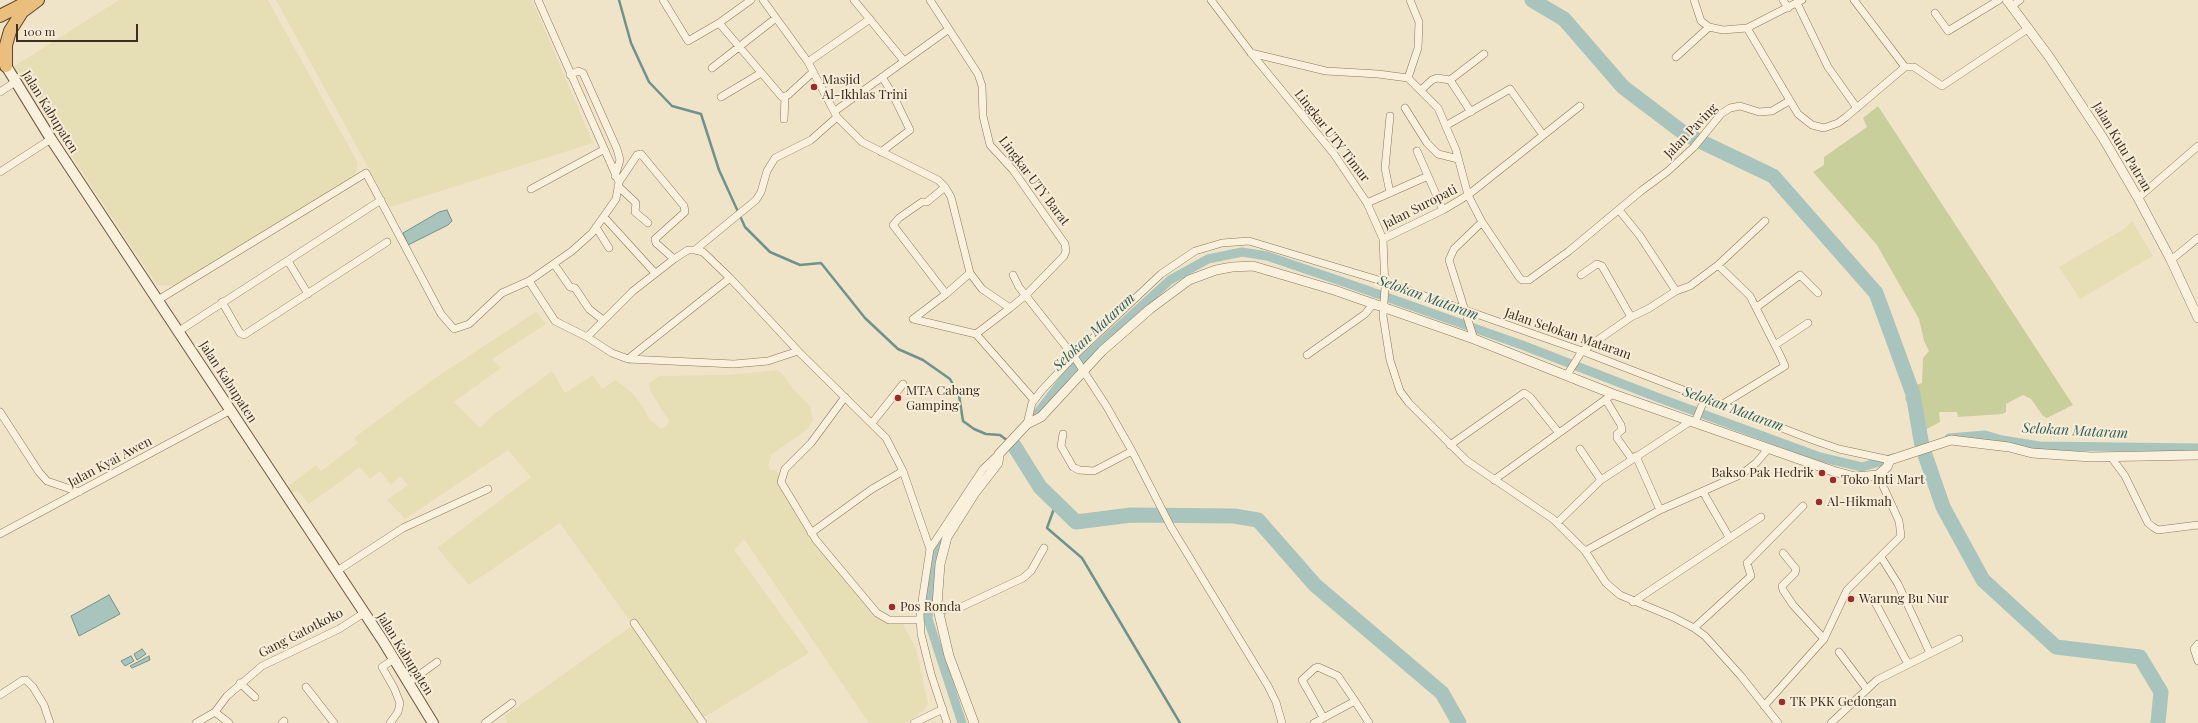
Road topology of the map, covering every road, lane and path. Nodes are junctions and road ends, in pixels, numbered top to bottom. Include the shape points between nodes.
1 (32, 0) edge
2 (38, 0) edge
3 (538, 0) edge
4 (663, 0) edge
5 (751, 0) edge
6 (763, 0) edge
7 (854, 0) edge
8 (930, 0) edge
9 (1211, 0) edge
10 (1410, 0) edge
11 (1694, 0) edge
12 (1783, 0) edge
13 (1854, 0) edge
14 (1999, 0) edge
15 (2020, 0) edge
16 (1799, 2) edge
17 (2010, 3) edge
18 (1788, 8) junction
19 (1935, 13) dead end
20 (0, 16) edge
21 (776, 18) junction
22 (870, 19) junction
23 (719, 23) junction
24 (1709, 27) junction
25 (1747, 28) junction
26 (2029, 28) junction
27 (949, 29) junction
28 (738, 47) junction
29 (1251, 53) junction
30 (1484, 54) dead end
31 (1676, 57) dead end
32 (904, 61) junction
33 (808, 62) junction
34 (4, 63) edge
35 (1905, 67) junction
36 (712, 68) dead end
37 (813, 72) junction
38 (762, 73) junction
39 (570, 75) junction
40 (882, 77) junction
41 (1408, 78) junction
42 (1450, 80) junction
43 (15, 82) junction
44 (1421, 90) junction
45 (0, 92) edge
46 (721, 97) dead end
47 (785, 97) junction
48 (1789, 101) junction
49 (596, 103) junction
50 (1580, 106) dead end
51 (584, 107) junction
52 (1405, 108) dead end
53 (1857, 108) junction
54 (1471, 112) junction
55 (836, 114) junction
56 (1390, 116) dead end
57 (784, 119) dead end
58 (1447, 125) junction
59 (1543, 135) junction
60 (51, 139) junction
61 (2198, 146) edge
62 (603, 150) junction
63 (1417, 151) dead end
64 (881, 152) junction
65 (1458, 159) junction
66 (0, 172) edge
67 (1428, 176) junction
68 (617, 181) junction
69 (945, 187) junction
70 (531, 189) dead end
71 (1390, 193) junction
72 (1468, 195) junction
73 (2138, 198) junction
74 (381, 200) junction
75 (1367, 203) junction
76 (1443, 210) junction
77 (1619, 210) junction
78 (604, 217) junction
79 (1765, 221) dead end
80 (1482, 222) junction
81 (648, 223) dead end
82 (596, 227) junction
83 (2198, 238) edge
84 (1382, 239) junction
85 (387, 242) dead end
86 (609, 248) dead end
87 (695, 250) junction
88 (674, 259) junction
89 (2171, 260) junction
90 (288, 261) junction
91 (554, 264) junction
92 (1718, 265) junction
93 (655, 273) junction
94 (970, 273) junction
95 (1013, 275) dead end
96 (1581, 275) dead end
97 (730, 278) junction
98 (529, 281) junction
99 (1385, 285) junction
100 (1676, 291) junction
101 (1818, 293) dead end
102 (308, 294) junction
103 (946, 294) junction
104 (1026, 295) junction
105 (158, 300) junction
106 (222, 302) junction
107 (1374, 303) junction
108 (1384, 305) junction
109 (1757, 307) junction
110 (1010, 308) junction
111 (1467, 314) junction
112 (1631, 317) junction
113 (2198, 318) edge
114 (603, 320) junction
115 (1808, 323) dead end
116 (179, 331) junction
117 (976, 334) junction
118 (1474, 336) junction
119 (587, 337) junction
120 (1775, 345) junction
121 (798, 351) junction
122 (1580, 353) junction
123 (1307, 355) dead end
124 (1074, 357) junction
125 (628, 359) junction
126 (1082, 369) junction
127 (1569, 371) junction
128 (903, 384) dead end
129 (845, 397) junction
130 (1609, 397) junction
131 (1034, 400) junction
132 (1704, 400) junction
133 (1723, 404) junction
134 (231, 410) junction
135 (0, 412) edge
136 (1694, 420) junction
137 (872, 423) junction
138 (1025, 426) junction
139 (1559, 433) junction
140 (1063, 434) dead end
141 (1450, 445) junction
142 (1580, 449) dead end
143 (1768, 449) junction
144 (1132, 450) junction
145 (2198, 455) edge
146 (999, 456) junction
147 (2111, 456) junction
148 (1634, 457) junction
149 (1891, 462) junction
150 (903, 471) junction
151 (1878, 475) junction
152 (1494, 480) junction
153 (1601, 480) junction
154 (488, 489) dead end
155 (79, 492) junction
156 (1703, 492) junction
157 (1803, 506) dead end
158 (1660, 510) junction
159 (1761, 517) dead end
160 (1557, 523) junction
161 (2198, 524) edge
162 (811, 533) junction
163 (0, 534) edge
164 (1729, 537) junction
165 (1044, 548) dead end
166 (930, 549) junction
167 (1585, 551) junction
168 (1783, 553) dead end
169 (1881, 557) junction
170 (337, 571) junction
171 (1634, 602) junction
172 (1876, 604) dead end
173 (922, 605) junction
174 (936, 607) junction
175 (364, 613) junction
176 (919, 620) junction
177 (634, 623) dead end
178 (1694, 628) junction
179 (1824, 639) junction
180 (1959, 639) dead end
181 (2198, 644) edge
182 (1839, 652) dead end
183 (1930, 653) junction
184 (394, 659) junction
185 (2198, 661) edge
186 (437, 662) dead end
187 (1908, 664) junction
188 (240, 683) junction
189 (408, 683) junction
190 (306, 687) dead end
191 (1866, 688) junction
192 (0, 695) edge
193 (255, 698) dead end
194 (1355, 701) junction
195 (512, 703) dead end
196 (1764, 706) junction
197 (943, 709) junction
198 (215, 712) junction
199 (1322, 720) edge
200 (50, 723) edge
201 (196, 723) edge
202 (229, 723) edge
203 (334, 723) edge
204 (390, 723) edge
205 (433, 723) edge
206 (485, 723) edge
207 (703, 723) edge
208 (914, 723) edge
209 (947, 723) edge
210 (974, 723) edge
211 (1282, 723) edge
212 (1314, 723) edge
213 (1369, 723) edge
214 (1778, 723) edge
215 (1831, 723) edge

1 - 20 highway
2 - 34 highway via 22,12 10,31
3 - 39 street
4 - 23 street via 686,41
5 - 23 street
6 - 21 street
7 - 22 street
8 - 27 street, Lingkar UTY Barat
9 - 29 street, Lingkar UTY Timur
10 - 41 street via 1419,22 1418,48
11 - 24 street via 1701,21
12 - 18 street
13 - 35 street
14 - 19 street via 1948,31
15 - 17 street
16 - 18 street
16 - 53 street via 1825,62
17 - 26 street, Jalan Kutu Patran
18 - 25 street
21 - 28 street
21 - 33 street
22 - 32 street
22 - 33 street
23 - 28 street
24 - 25 street via 1723,30
24 - 31 street
25 - 48 street
26 - 35 street via 1942,86 1914,66
26 - 73 street, Jalan Kutu Patran via 2103,138
27 - 32 street
27 - 104 street, Lingkar UTY Barat via 980,80 983,116 991,147 1013,170 1065,244 1064,256
28 - 36 street
28 - 38 street
29 - 41 street via 1326,71
29 - 75 street, Lingkar UTY Timur via 1334,154
30 - 42 street
32 - 40 street
33 - 37 street
34 - 43 main road, Jalan Kabupaten
35 - 53 street
37 - 47 street
37 - 55 street
38 - 46 street
38 - 47 street via 780,95
39 - 49 street via 578,72 583,74
39 - 51 street
40 - 55 street
40 - 64 street via 910,130
41 - 44 street
42 - 44 street via 1437,78
42 - 54 street
43 - 45 street
43 - 60 main road, Jalan Kabupaten
44 - 58 street via 1438,108
47 - 57 street
48 - 53 street via 1798,114 1812,126 1824,128 1838,123
48 - 77 street, Jalan Paving via 1772,111 1759,112 1740,106 1730,108 1721,114 1694,147 1668,171
49 - 51 street
49 - 68 street via 619,154
50 - 59 street, Jalan Suropati
51 - 62 street
52 - 65 street via 1427,143 1438,154
54 - 58 street
54 - 59 street via 1510,89
55 - 64 street via 862,142
55 - 87 street via 811,140 772,161 761,192 745,211
56 - 71 street via 1385,168
58 - 65 street
59 - 72 street, Jalan Suropati
60 - 66 street
60 - 105 main road, Jalan Kabupaten
61 - 73 street
62 - 68 street
62 - 70 street
63 - 67 street
64 - 69 street via 938,180
65 - 72 street
67 - 71 street
67 - 76 street
68 - 78 street via 616,199
68 - 81 street via 636,203 635,212
68 - 88 street via 637,154 642,154 684,206 684,212 655,239 656,243
69 - 94 street via 951,197
69 - 103 street via 927,202 922,202 899,218 893,225
71 - 75 street
72 - 76 street, Jalan Suropati
72 - 80 street
73 - 89 street, Jalan Kutu Patran
74 - 90 street
74 - 98 street via 441,314 454,329 469,324 502,293
74 - 105 street via 366,173
75 - 84 street, Lingkar UTY Timur
76 - 84 street, Jalan Suropati
77 - 80 street, Jalan Paving via 1529,280 1522,280 1519,277
77 - 100 street via 1640,236
78 - 82 street
78 - 93 street
79 - 92 street
80 - 111 street via 1454,249 1449,260
82 - 86 street
82 - 91 street via 582,243
83 - 89 street
84 - 99 street, Lingkar UTY Timur
85 - 102 street
87 - 88 street via 685,251
87 - 97 street via 703,252
88 - 93 street
89 - 113 street, Jalan Kutu Patran
90 - 102 street
90 - 106 street
91 - 98 street
91 - 114 street via 589,309
92 - 100 street via 1690,286
92 - 109 street via 1745,290
93 - 114 street
94 - 103 street
94 - 110 street via 982,289
95 - 104 street
96 - 112 street via 1597,264 1602,266
97 - 121 street
97 - 125 street
98 - 119 street via 555,321
99 - 108 street, Lingkar UTY Timur
99 - 111 street, Jalan Selokan Mataram
99 - 124 street, Jalan Selokan Mataram via 1261,243 1222,243 1195,251 1162,274
100 - 112 street
101 - 109 street via 1800,276
102 - 106 street via 244,335 239,332
103 - 117 street via 913,319
104 - 110 street, Lingkar UTY Barat
104 - 124 street
105 - 116 main road, Jalan Kabupaten
106 - 116 street
107 - 108 street
107 - 123 street via 1365,314
107 - 126 street via 1253,266 1216,270 1196,276 1180,286
108 - 118 street
108 - 141 street, Lingkar UTY Timur via 1390,360 1400,392
109 - 120 street
110 - 117 street, Lingkar UTY Barat
111 - 118 street
111 - 122 street, Jalan Selokan Mataram
112 - 122 street
114 - 119 street
115 - 120 street
116 - 134 main road, Jalan Kabupaten
117 - 131 street
118 - 127 street
119 - 125 street via 612,353
120 - 133 street via 1785,366
121 - 125 street via 768,361 734,364
121 - 129 street
122 - 127 street
122 - 132 street, Jalan Selokan Mataram
124 - 126 street
124 - 131 street, Jalan Selokan Mataram
126 - 138 street via 1041,417
126 - 144 street
127 - 130 street
128 - 137 street
129 - 137 street
129 - 162 street via 811,443 788,466 782,477 783,486
130 - 136 street
130 - 139 street
130 - 148 street via 1622,430 1617,434 1617,438
131 - 138 street, Jalan Selokan Mataram
132 - 133 street, Jalan Selokan Mataram
132 - 136 street
133 - 149 street, Jalan Selokan Mataram via 1839,449
134 - 155 street, Jalan Kyai Awen
134 - 170 main road, Jalan Kabupaten
135 - 155 street via 47,481
136 - 143 street
136 - 148 street
137 - 150 street via 886,438
138 - 146 street, Jalan Selokan Mataram
139 - 141 street via 1530,397 1524,394
139 - 152 street
140 - 144 street via 1061,446 1073,467 1079,470 1094,471
141 - 152 street, Lingkar UTY Timur
142 - 153 street
143 - 151 street via 1855,477
143 - 156 street via 1742,474
144 - 211 street via 1171,527 1268,686
145 - 147 street
146 - 166 street, Jalan Selokan Mataram via 983,469
146 - 174 street via 947,536 941,560
147 - 149 street via 2032,453 2009,447 1951,440
147 - 161 street via 2125,476 2148,523 2153,527 2158,530
148 - 153 street
148 - 158 street
149 - 151 street
150 - 162 street via 866,493
150 - 166 street
151 - 169 street via 1902,527 1899,540
152 - 160 street, Lingkar UTY Timur
153 - 160 street
154 - 170 street via 403,528
155 - 163 street, Jalan Kyai Awen
156 - 158 street
156 - 164 street
157 - 178 street via 1747,563 1751,576
158 - 167 street
159 - 164 street
160 - 167 street, Lingkar UTY Timur
162 - 176 street via 830,559 880,615 889,620
164 - 171 street
165 - 174 street via 1031,571 1016,582 959,608
166 - 173 street, Jalan Selokan Mataram
167 - 171 street, Lingkar UTY Timur via 1611,588
168 - 179 street via 1796,569 1782,586 1783,590
169 - 179 street via 1844,595
169 - 183 street via 1895,578
170 - 175 main road, Jalan Kabupaten
171 - 178 street, Lingkar UTY Timur
172 - 187 street
173 - 174 street
173 - 176 street, Jalan Selokan Mataram
174 - 210 street via 949,656
175 - 184 main road, Jalan Kabupaten
175 - 188 street, Gang Gatotkoko via 339,629 262,666
176 - 197 street, Jalan Selokan Mataram via 923,647
177 - 207 street
178 - 196 street, Lingkar UTY Timur via 1714,644
179 - 196 street
180 - 183 street
181 - 185 street via 2194,648
182 - 191 street
183 - 187 street
184 - 189 main road, Jalan Kabupaten
184 - 204 street via 382,667 400,703 398,712
186 - 189 street
187 - 191 street
188 - 193 street
188 - 198 street, Gang Gatotkoko via 226,696
189 - 205 main road, Jalan Kabupaten
190 - 203 street
191 - 215 street
192 - 200 street via 26,680 44,705
194 - 199 street
194 - 199 street via 1338,676 1315,668 1302,680
194 - 213 street
195 - 206 street
196 - 214 street, Lingkar UTY Timur
197 - 208 street
197 - 209 street, Jalan Selokan Mataram
198 - 201 street, Gang Gatotkoko
198 - 202 street
199 - 212 street

